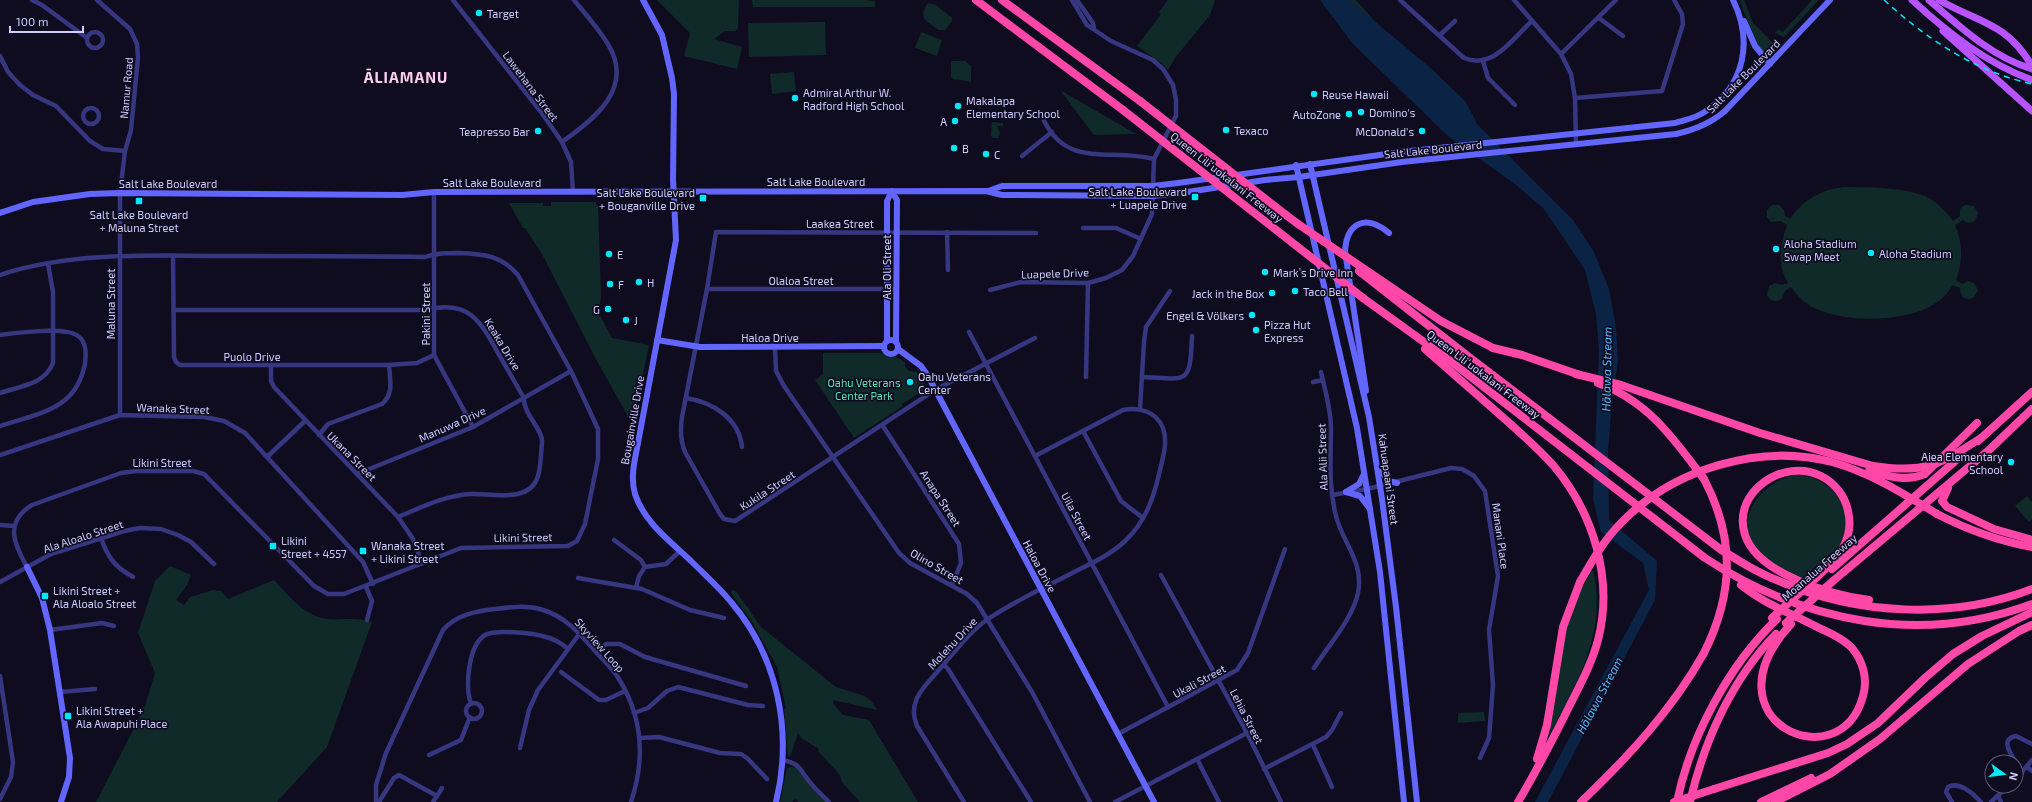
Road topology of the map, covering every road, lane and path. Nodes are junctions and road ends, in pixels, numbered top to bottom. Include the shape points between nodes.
1 (32, 0) edge
2 (97, 0) edge
3 (453, 0) edge
4 (574, 0) edge
5 (643, 0) edge
6 (976, 0) edge
7 (1002, 0) edge
8 (1072, 0) edge
9 (1400, 0) edge
10 (1514, 0) edge
11 (1616, 0) edge
12 (1674, 0) edge
13 (1734, 0) edge
14 (1830, 0) edge
15 (1912, 0) edge
16 (1930, 0) edge
17 (1940, 0) edge
18 (1079, 1) edge
19 (1741, 16) junction
20 (1929, 16) junction
21 (1599, 18) junction
22 (1454, 21) dead end
23 (1531, 22) junction
24 (1094, 29) junction
25 (1440, 35) junction
26 (1623, 36) dead end
27 (86, 38) dead end
28 (1561, 54) junction
29 (0, 56) edge
30 (1482, 61) junction
31 (1770, 64) junction
32 (2032, 67) edge
33 (2032, 80) edge
34 (1575, 98) junction
35 (1515, 105) dead end
36 (2032, 111) edge
37 (1041, 114) dead end
38 (85, 122) dead end
39 (78, 128) junction
40 (1052, 132) junction
41 (1577, 134) junction
42 (562, 142) junction
43 (1576, 144) junction
44 (125, 151) junction
45 (1022, 156) dead end
46 (1154, 159) junction
47 (1310, 164) junction
48 (1296, 165) junction
49 (1312, 175) junction
50 (1299, 177) junction
51 (1153, 186) junction
52 (986, 191) junction
53 (434, 192) junction
54 (573, 192) junction
55 (674, 192) junction
56 (892, 192) junction
57 (120, 193) junction
58 (1153, 196) junction
59 (0, 213) edge
60 (1298, 224) junction
61 (1083, 228) dead end
62 (716, 232) joint
63 (887, 232) junction
64 (897, 232) junction
65 (947, 232) junction
66 (1036, 232) dead end
67 (1388, 233) dead end
68 (1141, 240) junction
69 (434, 254) junction
70 (120, 256) junction
71 (173, 256) junction
72 (48, 264) junction
73 (948, 270) dead end
74 (0, 276) edge
75 (1088, 283) junction
76 (707, 289) junction
77 (887, 289) junction
78 (896, 289) junction
79 (990, 290) dead end
80 (1170, 291) dead end
81 (435, 308) junction
82 (174, 310) junction
83 (1398, 325) junction
84 (53, 331) junction
85 (969, 332) dead end
86 (0, 335) edge
87 (1192, 336) dead end
88 (1035, 338) dead end
89 (657, 340) junction
90 (887, 340) junction
91 (896, 342) junction
92 (883, 346) junction
93 (695, 347) junction
94 (775, 348) junction
95 (898, 349) junction
96 (434, 355) junction
97 (986, 363) junction
98 (271, 365) junction
99 (389, 365) junction
100 (571, 371) junction
101 (1321, 372) dead end
102 (1142, 377) junction
103 (1086, 378) dead end
104 (1594, 379) junction
105 (1323, 380) junction
106 (1313, 382) dead end
107 (935, 390) junction
108 (2032, 392) edge
109 (0, 393) edge
110 (524, 398) junction
111 (686, 398) junction
112 (1140, 409) junction
113 (2032, 409) edge
114 (120, 415) junction
115 (2032, 417) edge
116 (1369, 418) junction
117 (305, 421) junction
118 (1977, 422) dead end
119 (0, 426) edge
120 (883, 426) junction
121 (473, 427) junction
122 (1083, 431) junction
123 (319, 435) junction
124 (1981, 438) junction
125 (742, 447) dead end
126 (1989, 450) junction
127 (0, 455) edge
128 (1035, 456) junction
129 (267, 457) junction
130 (833, 458) junction
131 (1832, 462) junction
132 (1377, 467) junction
133 (1364, 473) junction
134 (357, 474) junction
135 (1953, 480) junction
136 (1397, 483) junction
137 (1380, 486) junction
138 (1367, 489) junction
139 (1346, 492) junction
140 (1332, 495) junction
141 (1370, 509) junction
142 (398, 517) junction
143 (1143, 518) junction
144 (0, 525) edge
145 (14, 526) junction
146 (101, 538) junction
147 (614, 540) dead end
148 (2032, 540) edge
149 (2032, 547) edge
150 (1285, 549) dead end
151 (680, 551) junction
152 (1705, 558) junction
153 (422, 563) junction
154 (1092, 563) junction
155 (214, 564) dead end
156 (27, 567) junction
157 (645, 567) junction
158 (1161, 575) dead end
159 (134, 577) dead end
160 (578, 578) dead end
161 (1819, 578) junction
162 (0, 582) edge
163 (373, 584) junction
164 (952, 585) junction
165 (366, 587) junction
166 (636, 588) junction
167 (2032, 589) edge
168 (1041, 590) junction
169 (2032, 604) edge
170 (1923, 609) junction
171 (2032, 612) edge
172 (724, 618) dead end
173 (987, 619) junction
174 (367, 620) dead end
175 (1788, 623) junction
176 (2032, 625) edge
177 (114, 626) dead end
178 (50, 630) junction
179 (580, 633) junction
180 (568, 648) junction
181 (596, 652) junction
182 (944, 665) junction
183 (1314, 668) dead end
184 (561, 672) dead end
185 (0, 676) edge
186 (1218, 682) junction
187 (746, 686) dead end
188 (95, 689) dead end
189 (626, 691) junction
190 (60, 692) junction
191 (471, 704) junction
192 (763, 706) dead end
193 (1168, 707) junction
194 (0, 712) edge
195 (6, 712) junction
196 (634, 713) junction
197 (1341, 713) dead end
198 (470, 717) junction
199 (1247, 733) junction
200 (1118, 734) junction
201 (639, 738) junction
202 (2032, 744) edge
203 (1313, 745) junction
204 (520, 748) dead end
205 (1866, 749) junction
206 (2012, 754) edge
207 (429, 755) dead end
208 (1480, 758) dead end
209 (1197, 759) junction
210 (783, 760) junction
211 (2032, 760) edge
212 (2026, 767) junction
213 (1264, 769) junction
214 (2024, 770) edge
215 (2032, 771) edge
216 (766, 779) dead end
217 (1146, 786) junction
218 (1332, 787) dead end
219 (442, 788) dead end
220 (437, 796) junction
221 (1998, 796) joint
222 (0, 799) edge
223 (61, 802) edge
224 (378, 802) edge
225 (433, 802) edge
226 (631, 802) edge
227 (776, 802) edge
228 (829, 802) edge
229 (964, 802) edge
230 (1031, 802) edge
231 (1090, 802) edge
232 (1115, 802) edge
233 (1154, 802) edge
234 (1219, 802) edge
235 (1281, 802) edge
236 (1404, 802) edge
237 (1417, 802) edge
238 (1518, 802) edge
239 (1581, 802) edge
240 (1675, 802) edge
241 (1690, 802) edge
242 (1761, 802) edge
243 (1775, 802) edge
244 (1952, 802) edge
245 (1981, 802) edge
246 (1991, 802) edge
247 (2001, 802) edge

1 - 27 street
2 - 44 street, Namur Road via 130,29 137,44 131,130
3 - 42 street, Lawehana Street
4 - 42 street via 612,51 616,80 612,94 602,110
5 - 55 main road, Bougainville Drive via 662,35 672,78
6 - 83 highway, Queen Liliʻuokalani Freeway, bridge via 1123,110
7 - 60 highway, Queen Liliʻuokalani Freeway, bridge via 1140,101
8 - 24 street via 1087,25
9 - 25 street
10 - 23 street
11 - 21 street
12 - 34 street via 1682,14 1683,24 1662,91
13 - 19 main road, Salt Lake Boulevard
14 - 31 main road, Salt Lake Boulevard
15 - 20 main road
16 - 32 main road via 1982,44 2010,60
17 - 32 main road via 2009,36 2026,55
18 - 24 street
19 - 31 main road via 1756,46
19 - 41 main road, Salt Lake Boulevard via 1744,46 1736,78 1724,97 1705,112 1675,123
20 - 33 main road via 1970,48 2000,67
20 - 36 main road
21 - 26 street
21 - 28 street
22 - 25 street
23 - 28 street
23 - 30 street via 1496,56
24 - 46 street via 1111,42 1153,60 1164,69 1171,81 1176,94 1176,116
25 - 30 street via 1464,58
28 - 34 street via 1571,74
29 - 39 street via 8,72 20,85 33,95 56,106
30 - 35 street via 1488,78
31 - 43 main road, Salt Lake Boulevard via 1725,111 1704,126 1676,134
34 - 41 street
37 - 40 street via 1044,123
38 - 39 street
39 - 44 street via 90,141 102,148
40 - 45 street
40 - 46 street via 1068,148 1087,154 1135,155
41 - 43 street
41 - 47 main road, Salt Lake Boulevard via 1452,146
42 - 54 street, Lawehana Street via 571,162
43 - 49 main road, Salt Lake Boulevard via 1359,167
44 - 57 street, Namur Road
46 - 51 street, Luapele Drive
47 - 48 main road, Salt Lake Boulevard
47 - 49 main road, Kahuapaani Street
48 - 50 main road, Kahuapaani Street
48 - 51 main road, Salt Lake Boulevard
49 - 50 main road, Salt Lake Boulevard
49 - 116 main road, Kahuapaani Street
50 - 58 main road, Salt Lake Boulevard
50 - 133 main road, Kahuapaani Street via 1357,428
51 - 52 main road, Salt Lake Boulevard via 1002,186
51 - 58 street, Luapele Drive
52 - 56 main road, Salt Lake Boulevard
52 - 58 main road, Salt Lake Boulevard via 1002,195
53 - 54 main road, Salt Lake Boulevard
53 - 57 main road, Salt Lake Boulevard via 402,195
53 - 69 street, Pakini Street
54 - 55 main road, Salt Lake Boulevard
55 - 56 main road, Salt Lake Boulevard
55 - 89 main road, Bougainville Drive via 676,240
56 - 63 main road, Ala Oli Street via 887,201
56 - 64 main road, Ala Oli Street via 897,200
57 - 59 main road, Salt Lake Boulevard via 90,194 33,202
57 - 70 street, Maluna Street
58 - 68 street, Luapele Drive via 1152,214
60 - 104 highway, bridge via 1441,321 1493,348
60 - 170 highway, Queen Liliʻuokalani Freeway, bridge via 1616,470 1720,549 1747,566 1779,582 1825,598 1885,608
61 - 68 street via 1116,228
62 - 63 street, Laakea Street
62 - 76 street, Kukila Street
63 - 64 street, Laakea Street
63 - 77 main road, Ala Oli Street
64 - 65 street, Laakea Street
64 - 78 main road, Ala Oli Street
65 - 66 street, Laakea Street
65 - 73 street
67 - 116 main road via 1378,226 1364,223 1351,229 1346,241 1345,252 1364,368
68 - 75 street, Luapele Drive via 1122,270
69 - 71 street, Likini Street via 425,257
69 - 81 street, Pakini Street
69 - 100 street, Likini Street via 483,254 506,263 518,275
70 - 71 street, Likini Street
70 - 72 street, Likini Street
70 - 114 street, Maluna Street
71 - 82 street, Puolo Drive
72 - 74 street, Likini Street
72 - 84 street via 53,290
75 - 79 street, Luapele Drive via 1021,282
75 - 103 street
76 - 77 street, Olaloa Street
76 - 93 street, Kukila Street
77 - 78 street, Olaloa Street
77 - 90 main road, Ala Oli Street
78 - 91 main road, Ala Oli Street
80 - 102 street via 1146,327
81 - 82 street, Keaka Drive
81 - 96 street, Pakini Street
81 - 110 street, Keaka Drive via 460,309 481,322
82 - 98 street, Puolo Drive via 176,362
83 - 152 highway, Queen Liliʻuokalani Freeway via 1449,360
83 - 238 highway via 1553,465 1582,511 1600,560 1603,609 1594,655 1536,772
84 - 86 street
84 - 109 street via 54,358 48,373 38,381
84 - 119 street via 73,333 80,337 84,344 85,361 78,383 68,398 60,404
85 - 97 street, Uila Street
87 - 102 street via 1190,368 1185,376 1175,379
88 - 97 street, Kukila Street
89 - 93 main road, Haloa Drive
89 - 151 main road, Bougainville Drive via 633,476 635,494 645,516
90 - 91 main road
90 - 92 main road
91 - 95 main road
92 - 94 main road, Haloa Drive
92 - 95 main road via 886,353 890,354
93 - 94 main road, Haloa Drive
93 - 111 street, Kukila Street
94 - 130 street, Olino Street via 776,371 781,382
95 - 107 main road, Haloa Drive via 921,366
96 - 99 street, Puolo Drive via 417,363
96 - 121 street, Pakini Street
97 - 107 street, Kukila Street
97 - 128 street, Uila Street
98 - 99 street, Puolo Drive
98 - 117 street, Ukana Street via 271,381 274,387
99 - 123 street via 391,391 388,399 382,404 328,424
100 - 110 street, Manuwa Drive
100 - 153 street, Likini Street via 598,429 598,459 585,524 577,540 568,546 461,548
101 - 105 street, Ala Alii Street
102 - 112 street
104 - 124 highway via 1621,385 1760,433 1889,469 1928,468 1952,457
104 - 239 highway, bridge via 1649,413 1669,433 1704,479 1722,522 1727,582 1714,634 1684,688 1660,719
105 - 106 street
105 - 140 street, Ala Alii Street via 1331,428 1329,477
107 - 120 street, Kukila Street
107 - 168 main road, Haloa Drive
108 - 124 highway, Moanalua Freeway
110 - 121 street, Manuwa Drive
110 - 142 street, Keaka Drive via 524,406 542,440 538,476 531,487 519,494 470,494 438,500
111 - 125 street via 713,405 725,415 739,433
111 - 130 street, Kukila Street via 680,426 684,452 724,519 740,519
112 - 122 street via 1123,410
112 - 143 street, Molehu Drive via 1158,421 1164,431 1165,442 1155,491
113 - 126 highway
114 - 127 street, Wanaka Street
114 - 129 street, Wanaka Street via 205,417 224,421 245,433
115 - 126 highway
116 - 132 main road, Kahuapaani Street
117 - 123 street, Ukana Street
117 - 129 street
118 - 131 highway, bridge via 1925,474 1915,478 1892,477
120 - 130 street, Kukila Street
120 - 164 street, Anapa Street via 959,544 961,563
121 - 134 street, Manuwa Drive
122 - 128 street
122 - 143 street via 1121,501
123 - 134 street, Ukana Street
124 - 161 highway, Moanalua Freeway
126 - 135 highway
128 - 154 street, Uila Street
129 - 163 street, Wanaka Street via 363,562
130 - 164 street, Olino Street via 903,557 916,567
131 - 149 highway, bridge via 1889,485 1967,529
131 - 238 highway, bridge via 1772,456 1724,464 1690,476 1639,506 1621,523 1600,548 1580,582 1563,627 1543,742
132 - 136 main road via 1390,481
132 - 137 main road, Kahuapaani Street
133 - 138 main road, Kahuapaani Street
133 - 139 main road via 1359,484
134 - 142 street, Ukana Street
135 - 148 highway via 1942,499 1944,505 1994,529
135 - 175 highway
136 - 137 street, Manani Place
136 - 208 street, Manani Place via 1451,468 1462,469 1474,476 1485,491 1498,576 1489,630 1493,685 1489,738
137 - 138 street, Manani Place
137 - 237 main road, Kahuapaani Street
138 - 139 street, Manani Place
138 - 141 main road, Kahuapaani Street
139 - 140 street, Manani Place
139 - 141 main road via 1360,496
140 - 183 street, Ala Alii Street via 1340,530 1356,560 1359,588 1348,617
141 - 236 main road, Kahuapaani Street via 1380,572
142 - 153 street, Ukana Street via 413,539
143 - 154 street, Molehu Drive via 1116,549
144 - 145 street
145 - 156 street via 14,543
145 - 165 street, Likini Street via 21,514 32,505 121,473 193,471 204,474 215,484 317,588 336,595
146 - 155 street, Ala Aloalo Street via 131,529 161,530 191,542
146 - 156 street, Ala Aloalo Street via 51,554
146 - 159 street via 112,562
147 - 157 street via 641,560
150 - 186 street, Ukali Street via 1247,656 1237,670
151 - 157 street via 666,564
151 - 210 main road, Bougainville Drive via 732,602 759,643 779,700 783,726
152 - 169 highway, Queen Liliʻuokalani Freeway via 1735,578 1783,600 1832,615 1872,622 1961,622 1996,616
152 - 175 highway via 1754,594 1844,641 1859,658 1864,672 1865,687 1858,710 1848,724 1826,735 1810,737 1787,731 1770,715 1762,698 1761,680 1766,661
153 - 163 street, Likini Street
154 - 168 street, Molehu Drive
154 - 193 street, Uila Street
156 - 162 street, Ala Aloalo Street
156 - 178 main road via 42,598
157 - 166 street
158 - 186 street, Lehia Street
160 - 166 street
161 - 170 highway via 1846,543 1850,524 1847,506 1834,485 1819,475 1794,470 1776,474 1756,489 1745,511 1745,536 1762,558 1800,582 1860,599
161 - 240 highway, bridge via 1774,619 1742,659 1709,714
163 - 165 street, Likini Street
164 - 173 street, Olino Street via 974,600
165 - 174 street via 372,601
166 - 172 street via 690,610
167 - 170 highway, Queen Liliʻuokalani Freeway via 1982,603
168 - 173 street, Molehu Drive
168 - 200 main road, Haloa Drive
171 - 240 highway, bridge via 1982,636 1953,654 1930,672 1878,723 1847,744 1828,753
173 - 182 street, Molehu Drive
173 - 231 street, Olino Street via 1032,692
175 - 241 highway via 1755,659 1728,700 1705,751
176 - 205 highway via 1968,664
177 - 178 street via 102,623
178 - 190 main road
179 - 180 street
179 - 181 street, Skyview Loop
179 - 224 street, Skyview Loop via 551,613 525,607 485,610 463,616 449,624 438,638 386,753 376,785
180 - 191 street via 555,640 541,636 497,632 486,635 479,642 470,666 468,694
180 - 204 street via 544,680 533,700
181 - 187 street via 606,644 620,644 645,657
181 - 189 street, Skyview Loop
182 - 229 street, Molehu Drive via 917,696 913,713 917,726
182 - 230 street
184 - 189 street via 599,700 606,700
185 - 195 street
186 - 193 street, Ukali Street
186 - 199 street, Lehia Street
188 - 190 street
189 - 196 street, Skyview Loop
190 - 223 main road via 70,762 69,777
191 - 198 street via 466,709
191 - 198 street via 478,704 481,710 477,717
192 - 196 street via 748,705 678,687 667,691 648,708
193 - 200 street, Ukali Street
194 - 195 street
195 - 222 street via 13,767
196 - 201 street, Skyview Loop
197 - 203 street via 1330,733
198 - 207 street via 464,736 460,740
199 - 209 street
199 - 213 street, Lehia Street
200 - 217 main road, Haloa Drive
201 - 216 street via 659,738 720,753 741,754
201 - 226 street, Skyview Loop via 640,771
202 - 206 street via 2016,736 2009,739 2007,745
203 - 213 street
203 - 218 street
205 - 242 highway via 1819,775
205 - 243 highway via 1830,774
209 - 217 street
209 - 234 street
210 - 227 main road, Bougainville Drive
210 - 228 street via 800,766 809,781
211 - 212 street
212 - 214 street
212 - 215 street
213 - 235 street, Lehia Street
217 - 232 street
217 - 233 main road, Haloa Drive
219 - 220 street
220 - 224 street via 399,775 394,778
220 - 225 street
221 - 246 street
221 - 247 street
244 - 245 street via 1946,792 1953,784

